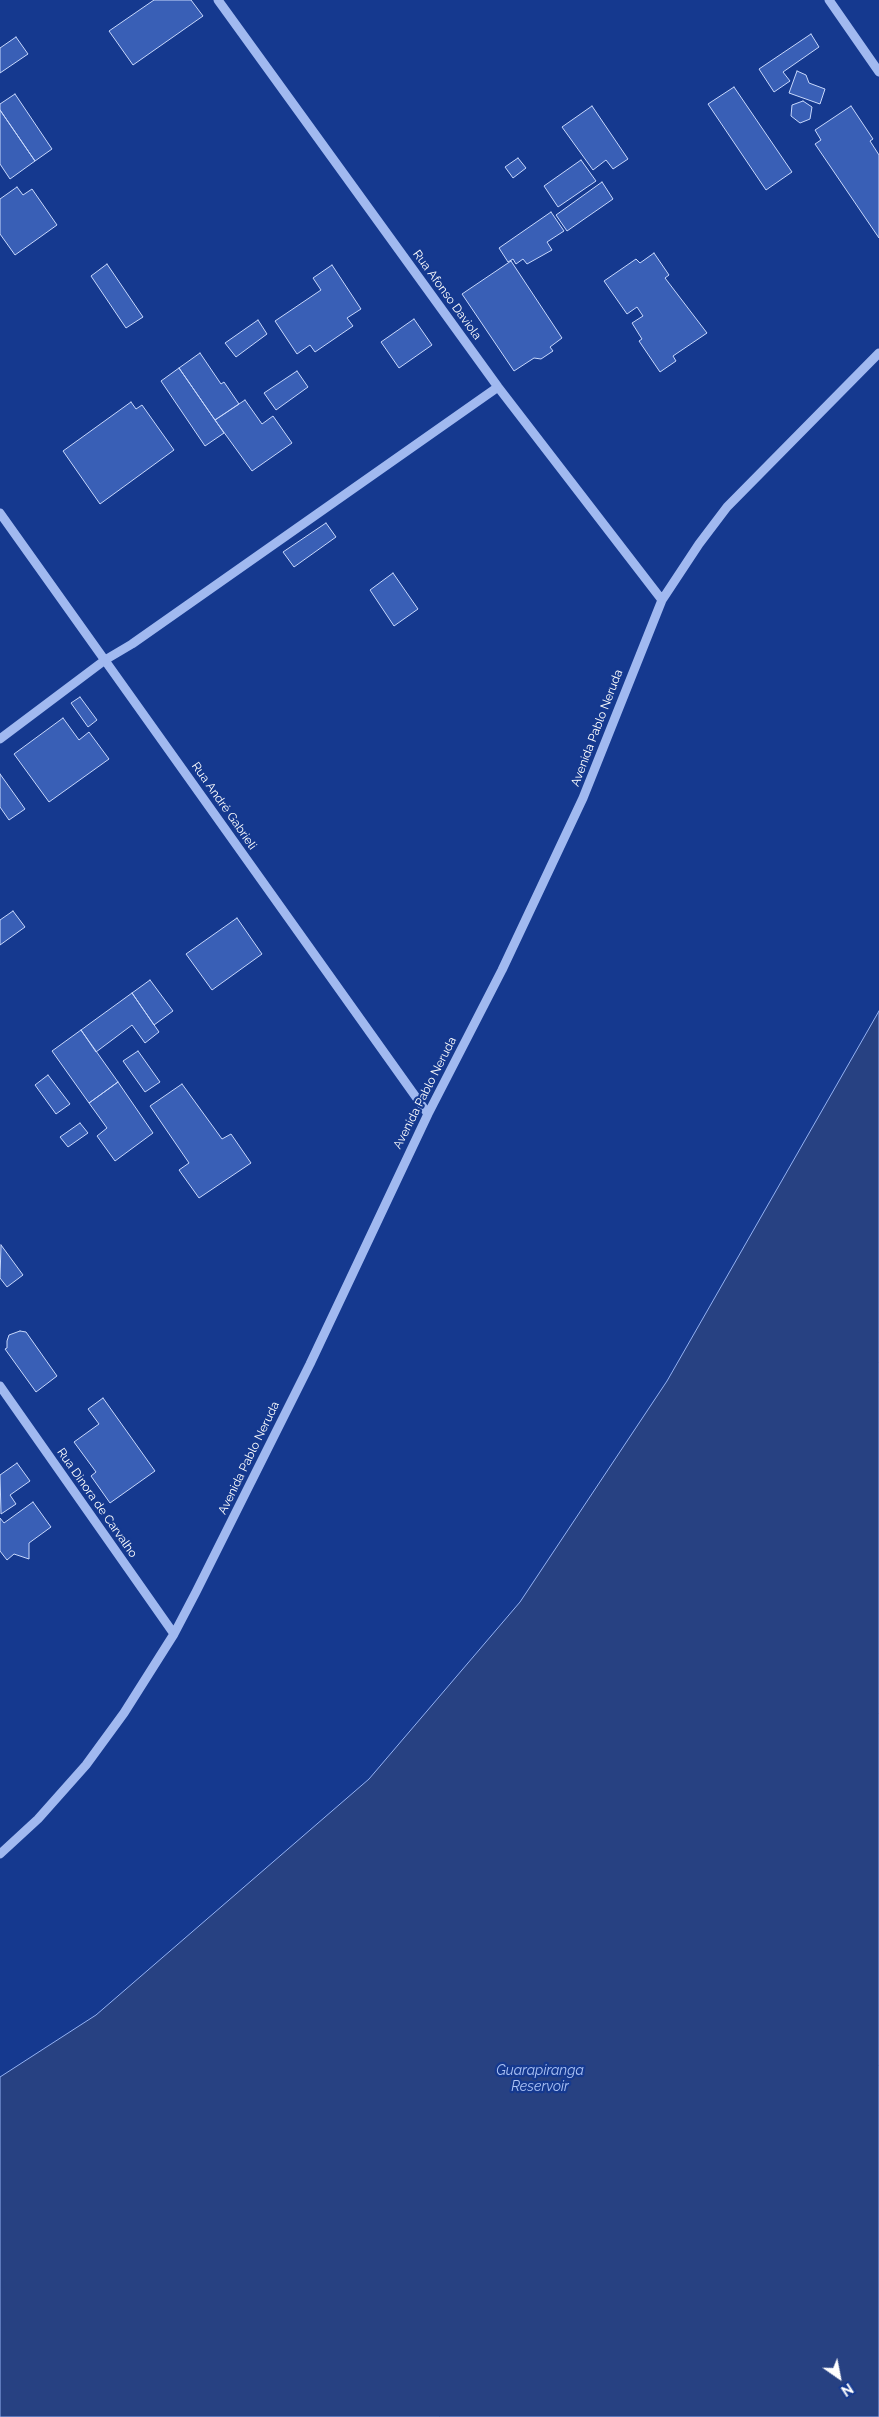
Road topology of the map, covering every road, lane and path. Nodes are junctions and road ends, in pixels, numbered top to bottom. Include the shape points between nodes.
1 (218, 0) edge
2 (829, 0) edge
3 (879, 72) edge
4 (879, 353) edge
5 (498, 387) junction
6 (0, 513) edge
7 (662, 600) junction
8 (105, 660) junction
9 (0, 739) edge
10 (428, 1114) junction
11 (0, 1386) edge
12 (174, 1634) junction
13 (0, 1854) edge

1 - 5 street, Rua Afonso Daviola
2 - 3 street
4 - 7 street, Avenida Pablo Neruda via 727,507
5 - 7 street, Rua Afonso Daviola
5 - 8 street
6 - 8 street, Rua André Gabrieli
7 - 10 street, Avenida Pablo Neruda via 583,798 502,970
8 - 9 street
8 - 10 street, Rua André Gabrieli
10 - 12 street, Avenida Pablo Neruda via 310,1364
11 - 12 street, Rua Dinora de Carvalho
12 - 13 street, Avenida Pablo Neruda via 124,1713 86,1765 38,1819

